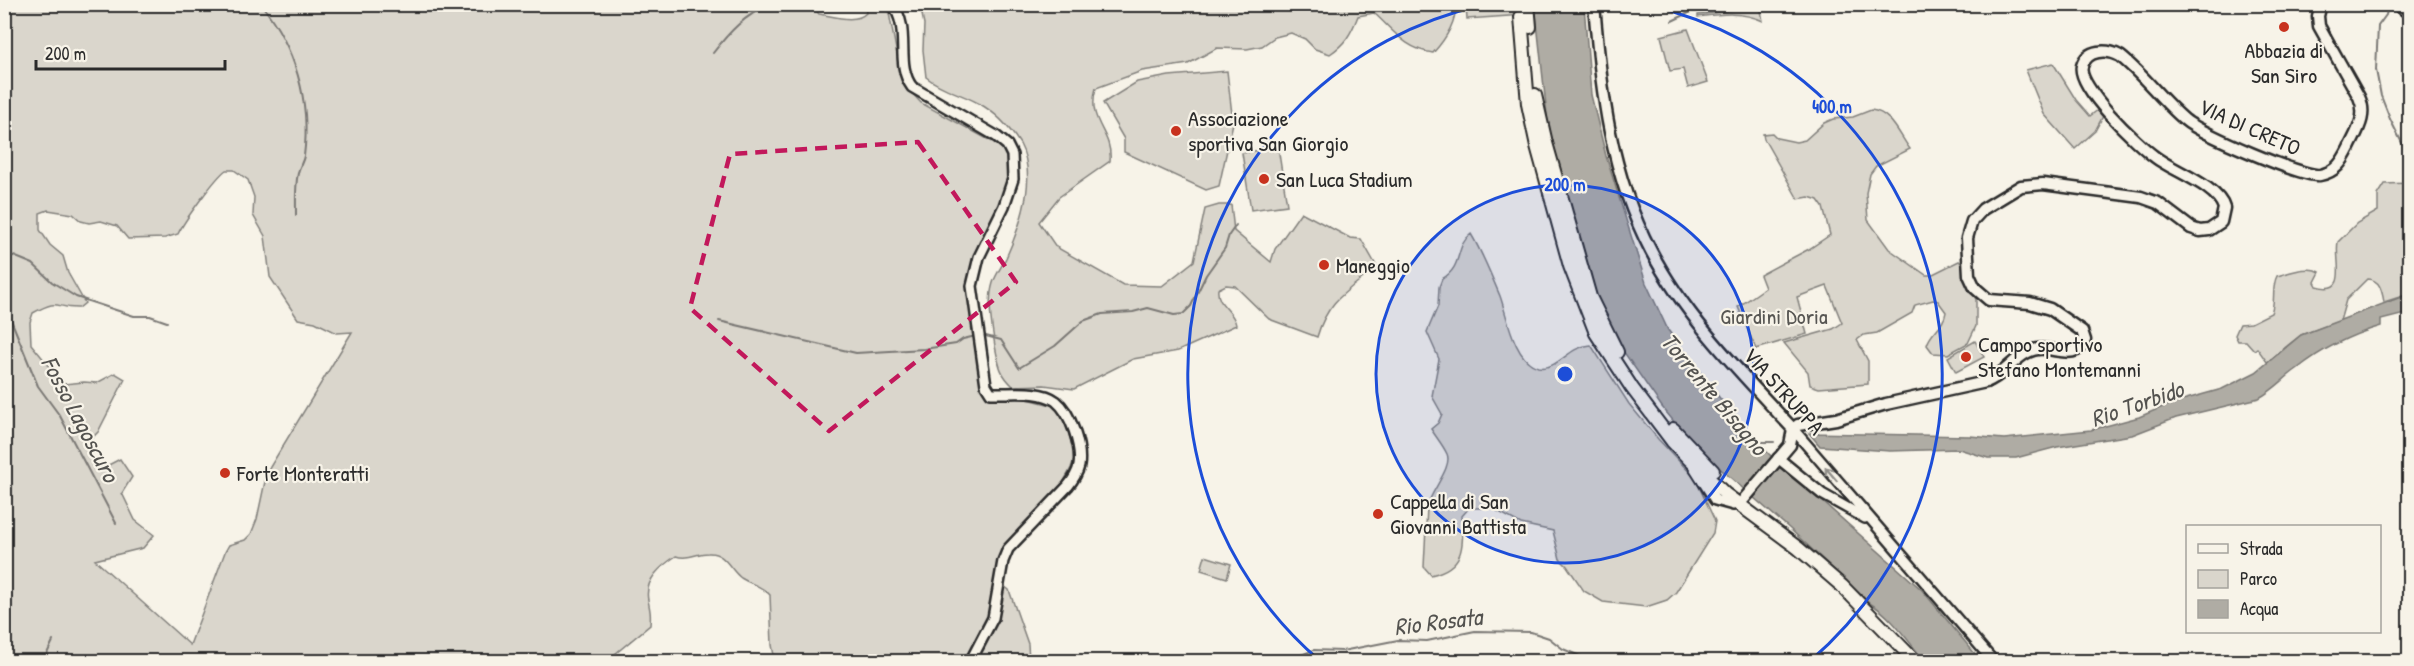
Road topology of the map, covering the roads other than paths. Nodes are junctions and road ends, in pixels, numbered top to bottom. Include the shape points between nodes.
1 (892, 4) edge
2 (1528, 4) tunnel mouth
3 (1594, 4) edge
4 (2321, 4) edge
5 (2397, 4) edge
6 (2409, 14) edge
7 (1521, 17) tunnel mouth
8 (1793, 429) junction
9 (1790, 445) junction
10 (1808, 447) junction
11 (1777, 459) junction
12 (1845, 490) junction
13 (1744, 499) junction
14 (1831, 499) junction
15 (1879, 529) junction
16 (970, 662) edge
17 (1916, 662) edge
18 (1994, 662) edge

1 - 16 street via 903,26 906,76 912,87 996,136 1012,155 1012,187 979,257 972,286 986,385 991,393 1034,393 1055,400 1065,411 1079,456 1076,476 1008,549 993,618
2 - 13 main road via 1536,102 1590,297 1613,346 1651,402 1711,470
3 - 8 main road, VIA STRUPPA via 1602,99 1629,201 1651,251 1701,325
4 - 8 main road, VIA DI CRETO via 2319,26 2363,109 2342,161 2332,171 2311,175 2197,128 2120,56 2094,53 2082,68 2086,87 2153,156 2217,194 2225,211 2218,225 2206,231 2196,230 2158,203 2142,197 2031,183 2015,188 1972,220 1967,246 1970,280 1989,300 2030,303 2050,309 2082,331 2085,340 2081,348 2073,352 2036,349 1986,382
5 - 6 main road
7 - 13 main road via 1531,117 1564,244 1596,333 1672,441 1690,460
8 - 9 main road
8 - 10 street, VIA STRUPPA
9 - 10 street
9 - 11 main road
12 -> 10 street, VIA STRUPPA
11 - 13 main road
11 - 14 street
12 - 14 street via 1846,500
12 - 15 street, VIA STRUPPA
13 - 17 main road via 1842,586
14 - 15 street
15 - 18 street, VIA STRUPPA

